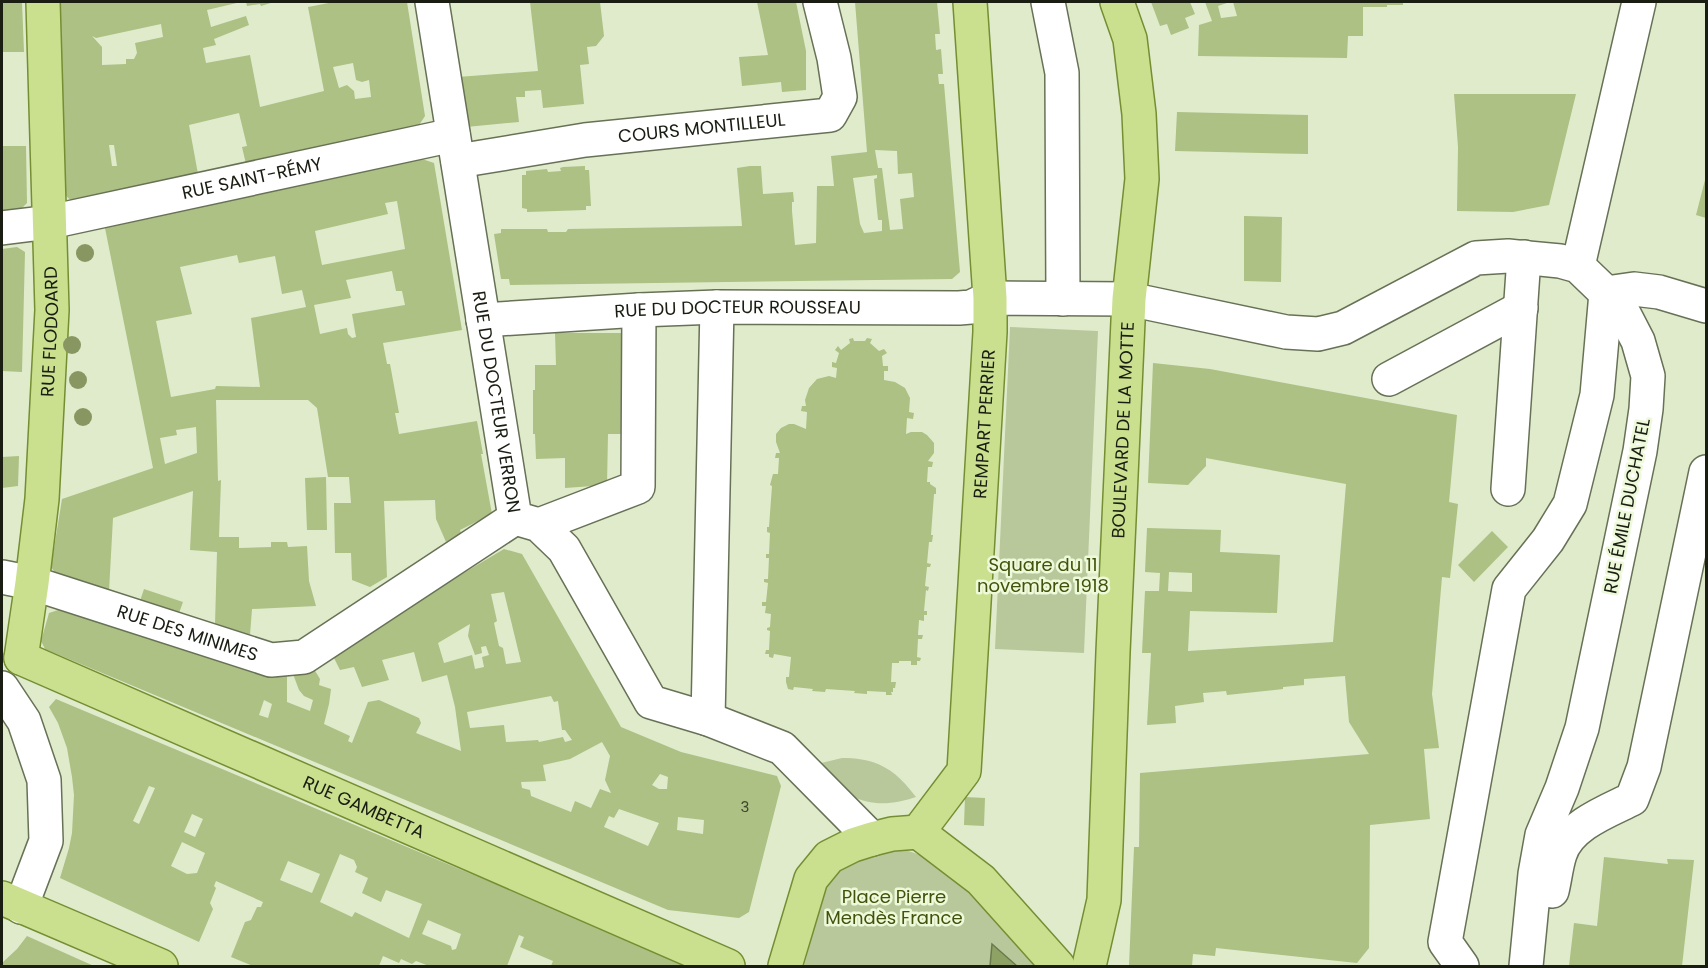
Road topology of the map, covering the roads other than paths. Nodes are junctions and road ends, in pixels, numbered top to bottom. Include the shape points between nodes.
1 (43, 2) edge
2 (432, 2) edge
3 (820, 2) edge
4 (970, 2) edge
5 (1048, 2) edge
6 (1117, 2) edge
7 (1639, 2) edge
8 (455, 148) junction
9 (50, 222) junction
10 (2, 228) edge
11 (1524, 257) junction
12 (1578, 266) junction
13 (1606, 293) junction
14 (990, 298) junction
15 (1063, 299) junction
16 (1129, 299) junction
17 (1707, 306) edge
18 (717, 307) junction
19 (1521, 308) junction
20 (639, 310) junction
21 (483, 320) junction
22 (1389, 379) dead end
23 (1707, 472) edge
24 (1508, 489) dead end
25 (527, 522) junction
26 (17, 580) edge
27 (11, 665) edge
28 (2, 688) edge
29 (708, 719) junction
30 (1581, 728) junction
31 (1575, 831) junction
32 (918, 832) junction
33 (872, 839) junction
34 (11, 902) edge
35 (161, 966) edge
36 (728, 966) edge
37 (785, 966) edge
38 (1058, 966) edge
39 (1089, 966) edge
40 (1462, 966) edge
41 (1526, 966) edge
42 (1540, 966) edge

1 - 9 main road, RUE FLODOARD
2 - 8 street, RUE DU DOCTEUR VERRON
3 - 8 street, COURS MONTILLEUL via 840,97 830,115 585,140
4 - 14 main road, REMPART PERRIER
5 - 15 street via 1062,73
6 - 16 main road, BOULEVARD DE LA MOTTE via 1130,39 1142,179
7 - 12 street
8 - 9 street, RUE SAINT-RÉMY
8 - 21 street, RUE DU DOCTEUR VERRON
9 - 10 street, RUE SAINT-RÉMY
9 - 26 main road, RUE FLODOARD via 52,310 42,499
11 - 12 street, RUE DU DOCTEUR ROUSSEAU
11 - 16 street, RUE DU DOCTEUR ROUSSEAU via 1476,258 1343,328 1318,334 1286,332
11 - 19 street
12 - 13 street, RUE ÉMILE DUCHATEL
13 - 17 street via 1634,289 1659,292
13 - 30 street, RUE ÉMILE DUCHATEL via 1623,310 1638,341 1648,376 1640,452
13 - 40 street via 1597,395 1570,504 1548,540 1509,589 1445,942
14 - 15 street, RUE DU DOCTEUR ROUSSEAU
14 - 18 street, RUE DU DOCTEUR ROUSSEAU via 959,308
14 - 32 main road, REMPART PERRIER via 964,771
15 - 16 street, RUE DU DOCTEUR ROUSSEAU
16 - 39 main road, BOULEVARD DE LA MOTTE via 1104,900
18 - 20 street, RUE DU DOCTEUR ROUSSEAU
18 - 29 street
19 - 22 street
19 - 24 street
20 - 21 street, RUE DU DOCTEUR ROUSSEAU
20 - 25 street, RUE DES MINIMES via 638,487
21 - 25 street, RUE DU DOCTEUR VERRON
23 - 31 street, RUE ÉMILE DUCHATEL via 1644,767 1632,799
25 - 26 street, RUE DES MINIMES via 304,657 271,660
25 - 29 street, RUE DU DOCTEUR VERRON via 564,549 651,702
26 - 27 main road, RUE FLODOARD
27 - 36 main road, RUE GAMBETTA
28 - 34 street via 24,721 44,780 46,841
29 - 33 street, RUE DU DOCTEUR VERRON via 782,748
30 - 31 street, RUE ÉMILE DUCHATEL
30 - 41 street, RUE ÉMILE DUCHATEL via 1542,835
31 - 42 street, RUE ÉMILE DUCHATEL via 1560,852
32 - 33 main road
32 - 38 main road via 981,880
33 - 37 main road via 829,857 811,879
34 - 35 main road

